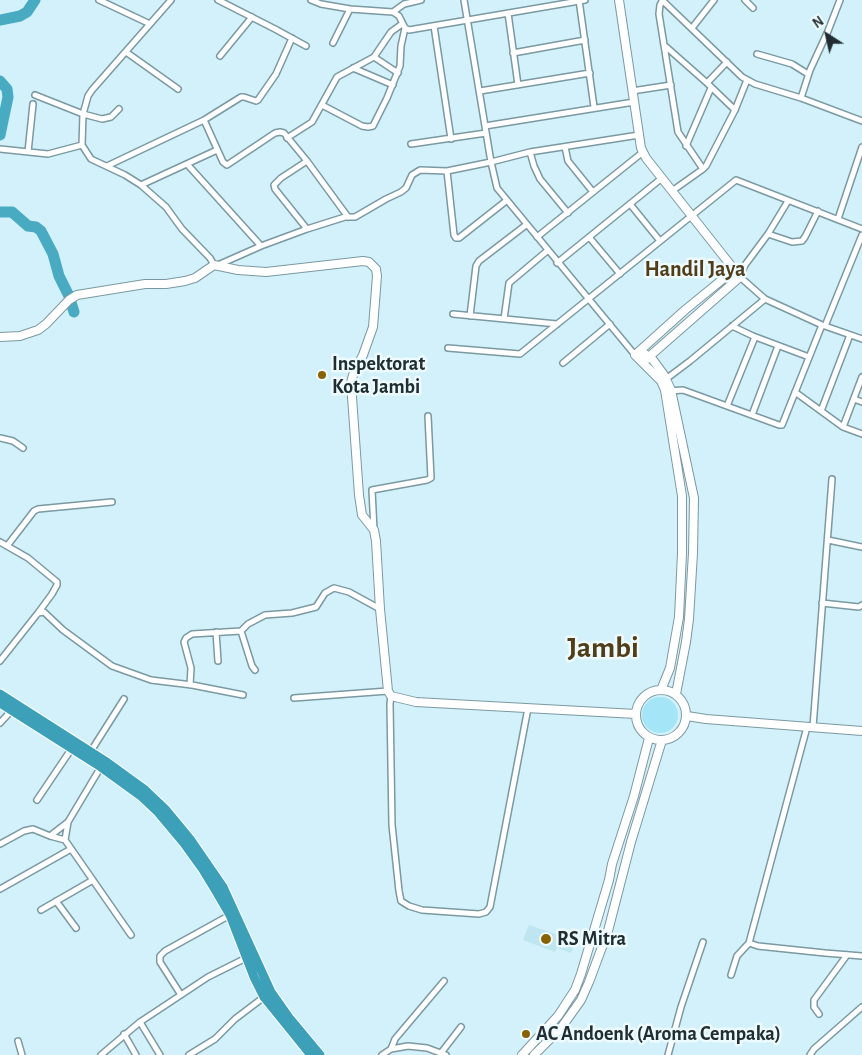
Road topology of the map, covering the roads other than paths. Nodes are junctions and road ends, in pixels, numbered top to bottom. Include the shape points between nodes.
1 (99, 0) edge
2 (171, 0) edge
3 (218, 0) edge
4 (311, 0) edge
5 (421, 0) edge
6 (464, 0) edge
7 (581, 0) edge
8 (619, 0) edge
9 (662, 0) edge
10 (714, 0) edge
11 (744, 0) edge
12 (840, 0) edge
13 (753, 8) dead end
14 (350, 9) junction
15 (393, 12) junction
16 (508, 13) junction
17 (252, 17) junction
18 (467, 20) junction
19 (150, 24) junction
20 (403, 26) junction
21 (434, 26) junction
22 (692, 28) junction
23 (292, 38) junction
24 (585, 40) junction
25 (333, 43) dead end
26 (306, 46) dead end
27 (664, 46) junction
28 (126, 52) junction
29 (514, 53) junction
30 (757, 54) dead end
31 (220, 56) dead end
32 (374, 57) junction
33 (727, 62) junction
34 (353, 68) junction
35 (398, 72) junction
36 (590, 73) junction
37 (808, 74) junction
38 (747, 80) junction
39 (518, 84) junction
40 (393, 85) junction
41 (670, 85) junction
42 (709, 86) junction
43 (178, 89) dead end
44 (480, 91) junction
45 (632, 91) junction
46 (35, 95) dead end
47 (801, 98) junction
48 (634, 102) junction
49 (32, 104) dead end
50 (322, 105) junction
51 (594, 107) junction
52 (118, 109) dead end
53 (735, 110) junction
54 (83, 114) junction
55 (204, 120) junction
56 (862, 121) edge
57 (485, 126) junction
58 (486, 133) junction
59 (639, 135) junction
60 (288, 138) junction
61 (451, 139) junction
62 (411, 144) dead end
63 (82, 145) junction
64 (686, 146) junction
65 (565, 147) junction
66 (862, 147) edge
67 (0, 148) edge
68 (217, 150) junction
69 (28, 152) junction
70 (530, 152) junction
71 (643, 152) junction
72 (307, 161) junction
73 (491, 162) junction
74 (187, 164) junction
75 (107, 166) junction
76 (703, 169) junction
77 (446, 171) junction
78 (662, 178) junction
79 (141, 186) junction
80 (672, 191) junction
81 (593, 192) junction
82 (788, 200) junction
83 (506, 201) junction
84 (630, 204) junction
85 (818, 211) junction
86 (568, 212) junction
87 (691, 216) junction
88 (348, 217) junction
89 (838, 219) junction
90 (526, 225) junction
91 (307, 229) junction
92 (862, 229) edge
93 (768, 234) junction
94 (862, 236) edge
95 (589, 237) junction
96 (537, 238) junction
97 (660, 241) junction
98 (261, 246) junction
99 (548, 251) junction
100 (557, 263) junction
101 (216, 265) junction
102 (745, 265) junction
103 (734, 270) junction
104 (620, 274) junction
105 (740, 277) junction
106 (765, 299) junction
107 (588, 300) junction
108 (685, 310) junction
109 (453, 314) dead end
110 (470, 316) junction
111 (692, 318) junction
112 (504, 319) junction
113 (557, 324) junction
114 (610, 324) junction
115 (824, 325) junction
116 (732, 326) junction
117 (850, 334) junction
118 (755, 336) junction
119 (0, 337) edge
120 (862, 339) edge
121 (778, 346) junction
122 (448, 348) dead end
123 (638, 352) junction
124 (809, 357) junction
125 (646, 359) junction
126 (563, 363) dead end
127 (862, 377) edge
128 (666, 379) junction
129 (668, 392) junction
130 (794, 392) junction
131 (854, 398) junction
132 (862, 402) edge
133 (727, 406) junction
134 (672, 410) junction
135 (821, 411) junction
136 (752, 415) junction
137 (428, 416) dead end
138 (843, 427) junction
139 (862, 434) edge
140 (0, 438) edge
141 (22, 448) dead end
142 (832, 479) dead end
143 (112, 502) dead end
144 (374, 530) junction
145 (828, 540) junction
146 (0, 542) edge
147 (7, 546) junction
148 (862, 547) edge
149 (822, 603) junction
150 (862, 605) edge
151 (380, 609) junction
152 (38, 613) junction
153 (241, 631) junction
154 (216, 632) junction
155 (0, 661) edge
156 (218, 661) dead end
157 (256, 670) dead end
158 (190, 685) junction
159 (661, 690) junction
160 (0, 694) edge
161 (390, 694) junction
162 (676, 694) junction
163 (244, 695) dead end
164 (294, 698) dead end
165 (124, 699) dead end
166 (0, 703) edge
167 (14, 707) junction
168 (528, 708) junction
169 (636, 714) junction
170 (687, 716) junction
171 (0, 723) edge
172 (810, 727) junction
173 (862, 731) edge
174 (649, 738) junction
175 (662, 740) junction
176 (72, 748) junction
177 (91, 751) junction
178 (103, 764) junction
179 (37, 800) dead end
180 (68, 822) junction
181 (50, 836) junction
182 (65, 840) junction
183 (0, 844) edge
184 (72, 849) junction
185 (93, 880) junction
186 (0, 889) edge
187 (56, 901) junction
188 (229, 908) junction
189 (41, 910) dead end
190 (76, 928) dead end
191 (130, 935) dead end
192 (591, 940) junction
193 (703, 942) dead end
194 (749, 943) junction
195 (603, 944) junction
196 (847, 955) junction
197 (250, 956) junction
198 (862, 956) edge
199 (731, 975) dead end
200 (444, 981) dead end
201 (181, 995) junction
202 (264, 997) junction
203 (862, 1007) edge
204 (819, 1014) dead end
205 (140, 1022) junction
206 (461, 1027) dead end
207 (124, 1034) junction
208 (18, 1041) dead end
209 (391, 1049) junction
210 (104, 1054) edge
211 (443, 1054) edge
212 (22, 1055) edge
213 (136, 1055) edge
214 (160, 1055) edge
215 (189, 1055) edge
216 (311, 1055) edge
217 (320, 1055) edge
218 (382, 1055) edge
219 (522, 1055) edge
220 (534, 1055) edge
221 (668, 1055) edge
222 (810, 1055) edge

1 - 19 street
2 - 19 street
3 - 17 street
4 - 14 street
5 - 15 street via 404,4
6 - 18 street
7 - 16 street
7 - 24 street
8 - 45 street
9 - 22 street
9 - 27 street via 659,14
10 - 22 street
11 - 13 street
12 - 37 street
14 - 15 street
14 - 25 street
15 - 20 street via 399,16
16 - 18 street
16 - 29 street
17 - 23 street
17 - 31 street
18 - 21 street
18 - 44 street
19 - 28 street
20 - 21 street via 409,30
20 - 32 street via 391,32
20 - 35 street
21 - 61 street
22 - 33 street
23 - 26 street
23 - 55 street via 276,74 258,100 244,97
24 - 29 street
24 - 36 street
27 - 41 street
27 - 42 street
28 - 43 street
28 - 54 street via 92,90
29 - 39 street
30 - 37 street via 792,64
32 - 34 street
32 - 35 street
33 - 38 street
33 - 42 street
34 - 40 street
34 - 50 street via 337,77
35 - 40 street
36 - 39 street
36 - 51 street
37 - 47 street
38 - 47 street
38 - 53 street
39 - 44 street
40 - 50 street via 370,127
41 - 45 street
41 - 64 street via 678,132
42 - 53 street
42 - 64 street
44 - 57 street
45 - 48 street
46 - 54 street
47 - 56 street
48 - 51 street
48 - 59 street
49 - 69 street
50 - 60 street via 312,122
51 - 57 street
52 - 54 street via 106,119
53 - 76 street
54 - 63 street
55 - 68 street
55 - 75 street
57 - 58 street
58 - 61 street
58 - 73 street
59 - 65 street
59 - 71 street
60 - 68 street via 284,133 275,133 227,165
60 - 72 street
61 - 62 street
63 - 69 street via 48,154
63 - 75 street via 91,159
64 - 76 street
65 - 70 street
65 - 81 street via 568,160
66 - 89 street
67 - 69 street
68 - 74 street
70 - 73 street
70 - 86 street via 540,179
71 - 78 street
71 - 81 street
72 - 88 street
72 - 91 street via 274,185
73 - 77 street
73 - 83 street via 497,188
74 - 79 street
74 - 98 street
75 - 79 street
76 - 80 street
77 - 83 street via 456,238
77 - 88 street via 414,172 401,192 355,217
78 - 80 street
78 - 84 street
79 - 101 street via 166,207
80 - 87 street
81 - 86 street
82 - 85 street
82 - 87 street via 736,180
82 - 93 street
83 - 90 street
84 - 95 street
84 - 97 street
85 - 89 street
85 - 93 street via 802,241 792,242
86 - 96 street
87 - 97 street
87 - 103 street
88 - 91 street
89 - 92 street
90 - 96 street
90 - 110 street via 479,261
91 - 98 street
93 - 102 street
94 - 115 street
95 - 100 street
95 - 104 street
96 - 99 street
97 - 104 street
98 - 101 street
99 - 100 street
99 - 112 street via 509,283
100 - 107 street
101 - 119 street via 185,281 77,295 38,330 20,336
101 - 144 street via 266,272 363,262 372,265 377,276 373,327 351,383 362,515
102 - 103 street
102 - 105 street
103 - 105 street
103 - 108 street
104 - 107 street
105 - 106 street
105 - 111 street
106 - 115 street
106 - 116 street
107 - 113 street
107 - 114 street
108 - 111 street
108 - 123 street
109 - 110 street
110 - 112 street
111 - 125 street
112 - 113 street
113 - 122 street via 520,354
114 - 123 street via 629,347
114 - 126 street
115 - 117 street
115 - 124 street
116 - 118 street
116 - 128 street
117 - 120 street
117 - 135 street
118 - 121 street
118 - 133 street
121 - 124 street
121 - 136 street
123 - 125 street
124 - 130 street
125 - 128 street
125 - 129 street
127 - 131 street
128 - 129 street
129 - 133 street via 683,390
129 - 134 street
130 - 135 street
130 - 136 street via 782,425
131 - 132 street
131 - 138 street
133 - 136 street
134 - 159 street via 682,496 682,554 676,640
134 - 162 street via 694,498 689,619
135 - 138 street
137 - 144 street via 431,478 372,490
138 - 139 street
140 - 141 street via 13,441
142 - 145 street
143 - 147 street via 38,510
144 - 151 street
145 - 148 street
145 - 149 street
146 - 147 street
147 - 152 street via 28,558 57,582
149 - 150 street
149 - 172 street
151 - 153 street via 349,592 334,588 325,593 316,607 265,615
151 - 161 street
152 - 155 street
152 - 158 street via 44,612 112,666 151,680
153 - 154 street
153 - 157 street
154 - 156 street
154 - 158 street via 192,634 184,642 191,668
158 - 163 street
159 - 162 street
159 - 169 street via 646,694 637,706
160 - 167 highway
161 - 164 street via 341,693
161 - 168 street via 409,701
161 - 168 street via 392,826 399,891 401,901 422,910 480,914 490,907
162 - 170 street via 686,707
165 - 177 street
166 - 167 highway
167 - 171 street
167 - 176 highway
167 - 177 highway
168 - 169 street
169 - 174 street via 638,727
170 - 172 street
170 - 175 street via 676,736
172 - 173 street
172 - 194 street
174 - 175 street
174 - 192 street
175 - 195 street
176 - 178 highway
176 - 179 street
177 - 178 highway
178 - 180 street
178 - 188 highway via 144,790 166,810 204,857
180 - 181 street
180 - 182 street
181 - 182 street
181 - 183 street via 34,829
182 - 184 street
184 - 185 street
184 - 186 street
185 - 187 street
185 - 191 street
187 - 189 street
187 - 190 street
188 - 197 highway
188 - 197 highway
188 - 201 street via 160,956 160,962
192 - 195 street
192 - 219 street via 575,990 558,1016
193 - 221 street
194 - 196 street
194 - 199 street via 737,956
195 - 220 street via 581,1000 561,1028
196 - 198 street
196 - 204 street via 814,1000
197 - 201 street
197 - 202 highway
197 - 217 highway via 290,1019
200 - 209 street via 394,1039
201 - 205 street
202 - 215 street via 215,1039
202 - 216 highway
203 - 222 street
205 - 207 street
205 - 214 street
206 - 211 street
207 - 210 street
207 - 213 street
208 - 212 street
209 - 211 street via 408,1046
209 - 218 street

